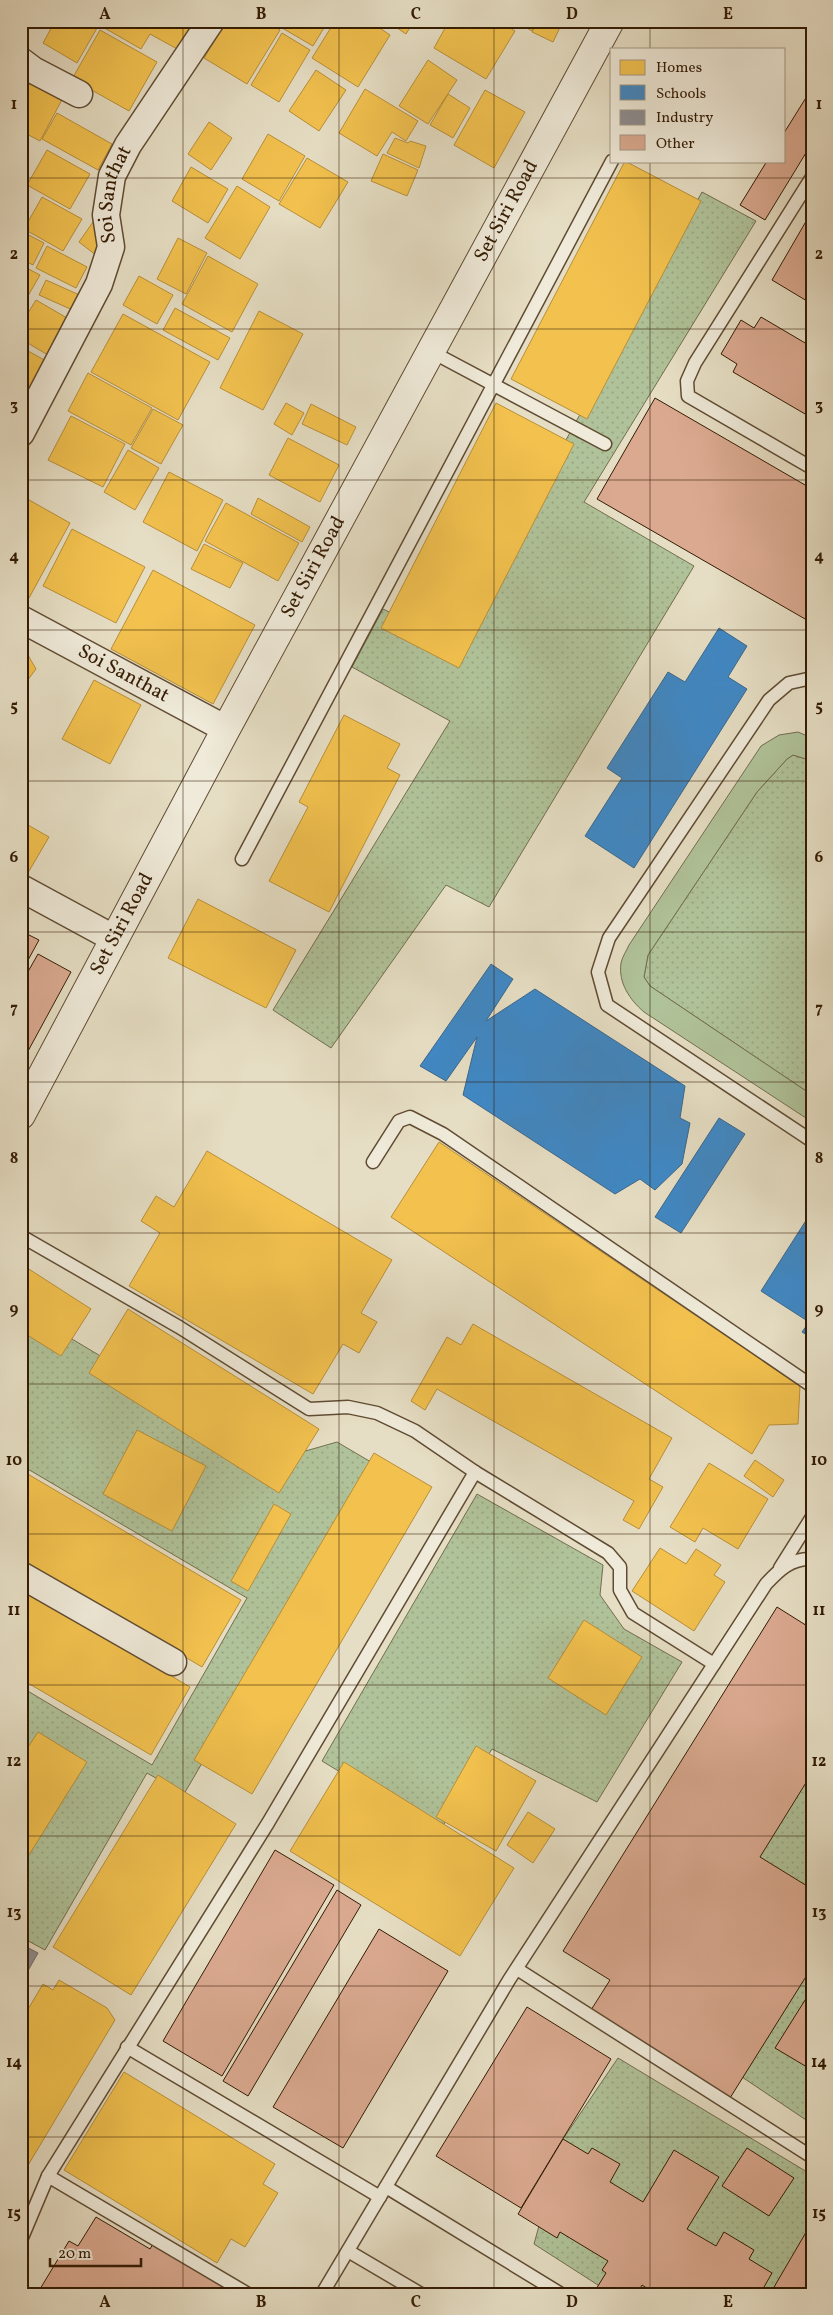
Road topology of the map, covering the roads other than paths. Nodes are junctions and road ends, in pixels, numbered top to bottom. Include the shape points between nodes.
1 (211, 21) edge
2 (610, 21) edge
3 (21, 61) edge
4 (79, 94) dead end
5 (611, 162) edge
6 (812, 177) edge
7 (432, 352) junction
8 (494, 385) junction
9 (21, 433) edge
10 (605, 444) dead end
11 (812, 468) edge
12 (21, 619) edge
13 (812, 678) edge
14 (226, 729) junction
15 (242, 859) dead end
16 (21, 888) edge
17 (115, 939) junction
18 (21, 1115) edge
19 (812, 1141) edge
20 (373, 1162) dead end
21 (21, 1236) edge
22 (812, 1386) edge
23 (475, 1472) junction
24 (812, 1517) edge
25 (812, 1559) edge
26 (780, 1568) junction
27 (21, 1574) edge
28 (172, 1662) dead end
29 (714, 1664) junction
30 (517, 1969) junction
31 (127, 2047) junction
32 (812, 2157) edge
33 (48, 2176) junction
34 (383, 2192) junction
35 (21, 2240) edge
36 (348, 2251) junction
37 (248, 2294) edge
38 (322, 2294) edge
39 (421, 2294) edge
40 (561, 2294) edge

1 - 9 street, Soi Santhat via 128,145 112,176 106,215 111,247 99,284
2 - 7 street, Set Siri Road
3 - 4 street
5 - 8 lane
6 - 11 lane via 687,380 688,396
7 - 8 lane
7 - 14 street, Set Siri Road
8 - 10 lane
8 - 15 lane
12 - 14 street, Soi Santhat
13 - 19 lane via 789,684 769,700 610,938 598,972 607,1005
14 - 17 street, Set Siri Road
16 - 17 street
17 - 18 street, Set Siri Road
20 - 22 lane via 399,1121 410,1117 442,1134
21 - 23 lane via 179,1326 309,1409 348,1407 377,1413 415,1431
23 - 29 lane via 608,1553 620,1567 620,1590 633,1613
23 - 31 lane via 268,1823
24 - 26 lane
25 - 26 lane via 800,1558
26 - 29 lane
27 - 28 street
29 - 30 lane
30 - 32 lane
30 - 34 lane
31 - 33 lane
31 - 34 lane
33 - 35 lane
33 - 37 lane
34 - 36 lane
34 - 40 lane
36 - 38 lane
36 - 39 lane

